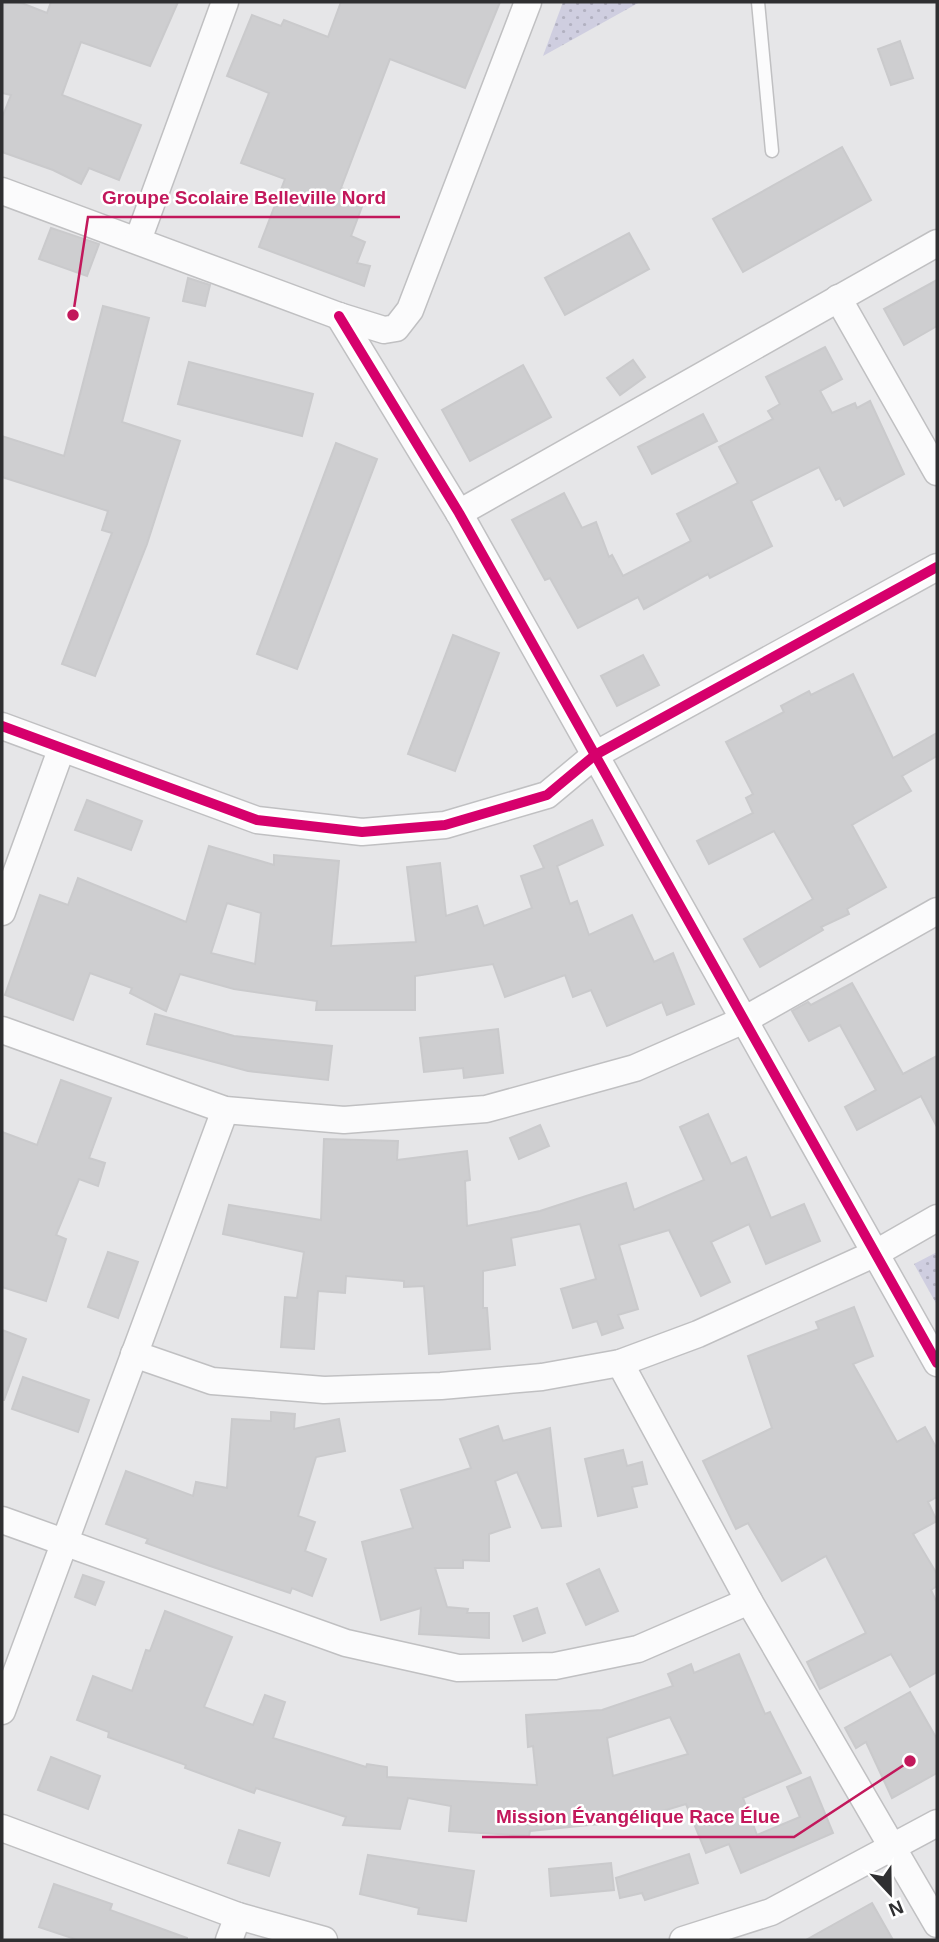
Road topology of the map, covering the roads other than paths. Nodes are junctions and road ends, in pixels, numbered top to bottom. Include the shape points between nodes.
1 (225, 2) edge
2 (528, 2) edge
3 (758, 2) edge
4 (772, 151) dead end
5 (2, 191) edge
6 (138, 240) junction
7 (937, 243) edge
8 (838, 298) junction
9 (339, 316) junction
10 (937, 472) edge
11 (459, 513) junction
12 (937, 567) edge
13 (2, 726) edge
14 (61, 750) junction
15 (595, 755) junction
16 (937, 911) edge
17 (2, 912) edge
18 (744, 1020) junction
19 (2, 1030) edge
20 (225, 1110) junction
21 (937, 1218) edge
22 (876, 1253) junction
23 (134, 1354) junction
24 (620, 1363) junction
25 (937, 1363) edge
26 (2, 1520) edge
27 (63, 1543) junction
28 (748, 1601) junction
29 (2, 1711) edge
30 (937, 1823) edge
31 (2, 1828) edge
32 (894, 1847) junction
33 (937, 1924) edge
34 (234, 1928) edge
35 (324, 1940) edge
36 (683, 1940) edge

1 - 6 street
2 - 9 street via 410,310 396,328 384,330
3 - 4 lane
5 - 6 street
6 - 9 street
7 - 8 street
8 - 10 street
8 - 11 street
9 - 11 street
11 - 15 street
12 - 15 street
13 - 14 street
14 - 15 street via 257,820 362,832 445,825 547,796
14 - 17 street
15 - 18 street
16 - 18 street
18 - 20 street via 635,1068 486,1110 344,1121
18 - 22 street
19 - 20 street
20 - 23 street
21 - 22 street
22 - 24 street via 698,1334
22 - 25 street
23 - 24 street via 212,1381 324,1390 542,1377
23 - 27 street
24 - 28 street
26 - 27 street
27 - 28 street via 346,1643 457,1668 555,1666 638,1649
27 - 29 street
28 - 32 street
30 - 32 street
31 - 34 street
32 - 33 street
32 - 36 street via 771,1912
34 - 35 street

